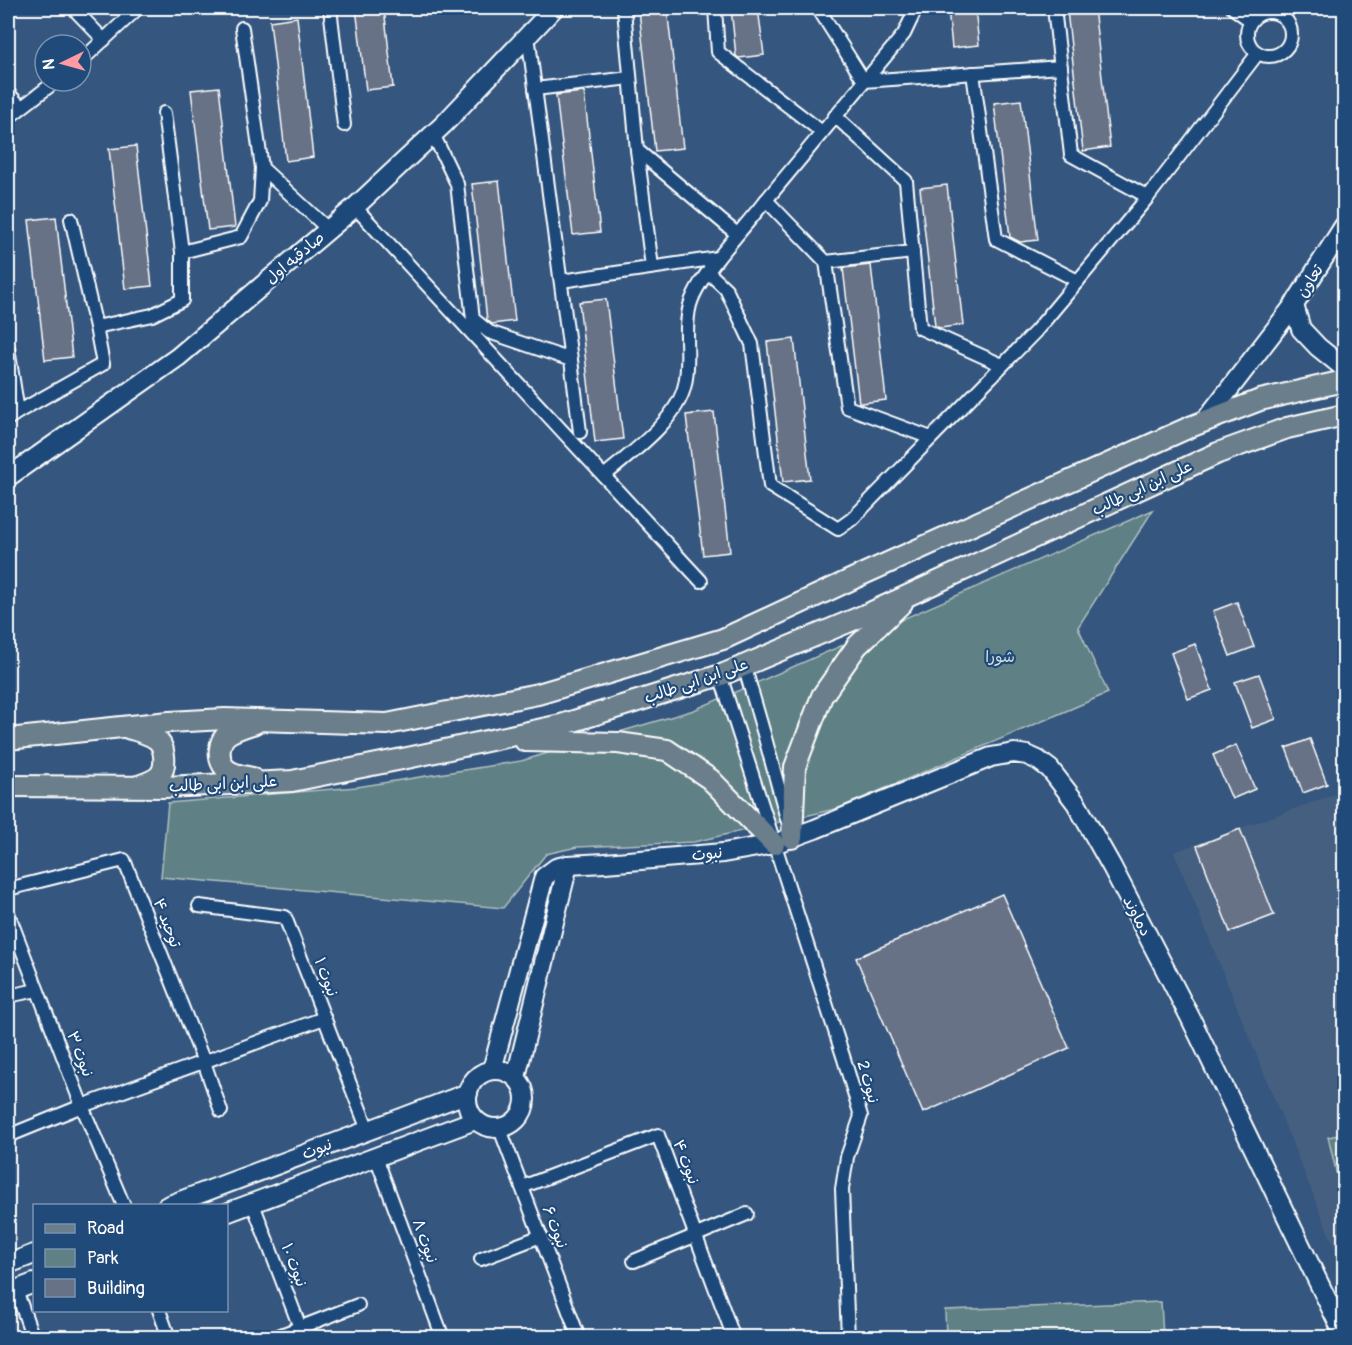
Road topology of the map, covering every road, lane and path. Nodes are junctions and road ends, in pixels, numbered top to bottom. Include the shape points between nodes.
1 (73, 8) edge
2 (138, 8) edge
3 (330, 8) edge
4 (554, 8) edge
5 (627, 8) edge
6 (715, 8) edge
7 (818, 8) edge
8 (914, 8) edge
9 (1054, 8) edge
10 (1233, 8) edge
11 (1251, 21) junction
12 (242, 28) dead end
13 (528, 35) junction
14 (104, 40) junction
15 (93, 50) edge
16 (1258, 53) junction
17 (1061, 67) junction
18 (973, 73) junction
19 (630, 78) junction
20 (864, 81) junction
21 (535, 89) junction
22 (8, 93) edge
23 (40, 93) edge
24 (21, 107) junction
25 (164, 113) dead end
26 (835, 116) junction
27 (8, 118) edge
28 (344, 125) dead end
29 (822, 132) junction
30 (433, 134) junction
31 (638, 150) junction
32 (262, 168) junction
33 (1148, 197) junction
34 (766, 200) junction
35 (355, 207) junction
36 (71, 219) dead end
37 (1344, 226) edge
38 (328, 230) junction
39 (737, 234) junction
40 (182, 252) junction
41 (913, 252) junction
42 (718, 258) junction
43 (826, 262) junction
44 (652, 267) junction
45 (708, 272) junction
46 (561, 281) junction
47 (1078, 281) junction
48 (1293, 305) junction
49 (473, 319) junction
50 (96, 327) junction
51 (475, 336) junction
52 (8, 348) edge
53 (571, 360) junction
54 (1002, 365) junction
55 (1344, 368) edge
56 (1344, 381) edge
57 (13, 415) edge
58 (1344, 415) edge
59 (1204, 422) junction
60 (580, 432) dead end
61 (931, 438) junction
62 (604, 476) junction
63 (8, 477) edge
64 (701, 581) dead end
65 (914, 592) junction
66 (744, 665) junction
67 (720, 675) junction
68 (266, 720) junction
69 (124, 727) junction
70 (8, 739) edge
71 (493, 740) junction
72 (274, 782) junction
73 (8, 786) edge
74 (135, 787) junction
75 (783, 841) junction
76 (568, 865) junction
77 (8, 889) edge
78 (199, 906) dead end
79 (8, 913) edge
80 (37, 990) junction
81 (8, 996) edge
82 (324, 1018) junction
83 (204, 1062) junction
84 (492, 1070) junction
85 (516, 1077) junction
86 (468, 1093) junction
87 (82, 1106) junction
88 (221, 1111) dead end
89 (475, 1120) junction
90 (500, 1129) junction
91 (368, 1130) junction
92 (8, 1136) edge
93 (376, 1157) junction
94 (243, 1178) junction
95 (522, 1187) junction
96 (123, 1204) edge
97 (172, 1204) edge
98 (253, 1204) junction
99 (228, 1212) edge
100 (747, 1214) dead end
101 (541, 1236) junction
102 (696, 1236) junction
103 (33, 1254) edge
104 (481, 1259) dead end
105 (634, 1261) dead end
106 (8, 1264) edge
107 (33, 1283) edge
108 (12, 1292) edge
109 (358, 1305) dead end
110 (159, 1312) edge
111 (302, 1332) edge
112 (1344, 1335) edge
113 (33, 1338) edge
114 (169, 1338) edge
115 (273, 1338) edge
116 (443, 1338) edge
117 (579, 1338) edge
118 (734, 1338) edge
119 (848, 1338) edge

1 - 14 street
2 - 14 street
3 - 28 street
4 - 13 main road, صادقیه اول
5 - 19 street
6 - 29 street via 718,52
7 - 20 street
8 - 20 street via 904,34
9 - 17 street
10 - 11 street
11 - 16 street via 1247,35
11 - 16 street via 1270,13 1279,15 1290,29 1288,47 1280,54
12 - 32 street
13 - 21 street
13 - 30 main road, صادقیه اول
14 - 15 street
16 - 33 street
17 - 18 street
17 - 33 street via 1071,155
18 - 20 street
18 - 47 street via 996,239
19 - 21 street
19 - 31 street
20 - 26 street
21 - 46 street
22 - 24 street
23 - 24 street
24 - 27 street
25 - 40 street
26 - 29 street
26 - 41 street via 906,181
29 - 34 street
30 - 35 main road, صادقیه اول
30 - 49 street via 457,184
31 - 39 street
31 - 44 street
32 - 38 street
32 - 40 street via 260,201 241,237
33 - 47 street
34 - 39 street
34 - 43 street
35 - 38 main road, صادقیه اول
35 - 51 street
36 - 50 street
37 - 48 main road, تعاون
38 - 63 main road, صادقیه اول via 178,357
39 - 42 street
40 - 50 street via 182,300 152,315
41 - 43 street
41 - 54 street via 920,328
42 - 44 street
42 - 45 street
43 - 61 street via 847,407
44 - 46 street
45 - 61 street via 726,289 752,344 770,486 838,529
45 - 62 street via 689,307 685,384 680,397 656,431
46 - 53 street
47 - 54 street
48 - 55 main road via 1300,329
48 - 59 main road, تعاون
49 - 51 street
49 - 53 street via 489,332
50 - 57 street via 102,364
51 - 62 street
52 - 57 street
53 - 60 street
54 - 61 street
56 - 59 main road, علی ابن ابی طالب via 1260,400
58 - 65 main road, علی ابن ابی طالب via 1287,428 1218,453
59 - 68 main road, علی ابن ابی طالب via 723,639 538,694 387,724
62 - 64 street
65 - 66 main road, علی ابن ابی طالب
65 - 75 main road via 857,646 822,696 795,767
66 - 67 main road, علی ابن ابی طالب
66 - 75 street via 764,734
67 - 71 main road, علی ابن ابی طالب via 561,725
67 - 75 street
68 - 69 main road, علی ابن ابی طالب
68 - 72 main road via 226,735 220,744 220,757 225,768 236,774
69 - 70 main road, علی ابن ابی طالب
69 - 74 main road via 158,740 163,750 160,775
71 - 72 main road, علی ابن ابی طالب
71 - 75 main road via 618,743 667,750 710,779
72 - 74 main road, علی ابن ابی طالب
73 - 74 main road, علی ابن ابی طالب
75 - 76 main road, نبوت via 723,854
75 - 112 main road, دماوند via 991,757 1027,755 1050,769 1076,803 1180,997
75 - 119 street, نبوت 2 via 861,1116 842,1189
76 - 84 main road, نبوت via 544,877
76 - 85 main road
77 - 83 street, توحید ۴ via 124,860
78 - 82 street, نبوت ۱ via 285,917
79 - 80 street, نبوت ۳
80 - 81 street
80 - 87 street, نبوت ۳
82 - 83 street
82 - 91 street, نبوت ۱
83 - 87 street
83 - 88 street, توحید ۴
84 - 85 main road
84 - 86 main road via 476,1078
85 - 90 main road via 526,1097 524,1109 519,1119
86 - 89 main road via 468,1109
86 - 91 main road, نبوت
87 - 92 street
87 - 96 street, نبوت ۳
89 - 90 main road
89 - 93 main road, نبوت
90 - 95 street, نبوت ۶
91 - 94 main road, نبوت
93 - 98 main road, نبوت
93 - 116 street, نبوت ۸
94 - 97 main road, نبوت
94 - 98 main road
95 - 101 street, نبوت ۶
95 - 102 street, نبوت ۴ via 658,1135
98 - 99 main road, نبوت
98 - 111 street, نبوت ۱۰
100 - 102 street
101 - 104 street
101 - 117 street, نبوت ۶
102 - 105 street
102 - 118 street, نبوت ۴
103 - 106 main road
107 - 108 main road
108 - 113 street
109 - 111 street
110 - 114 street
111 - 115 street

